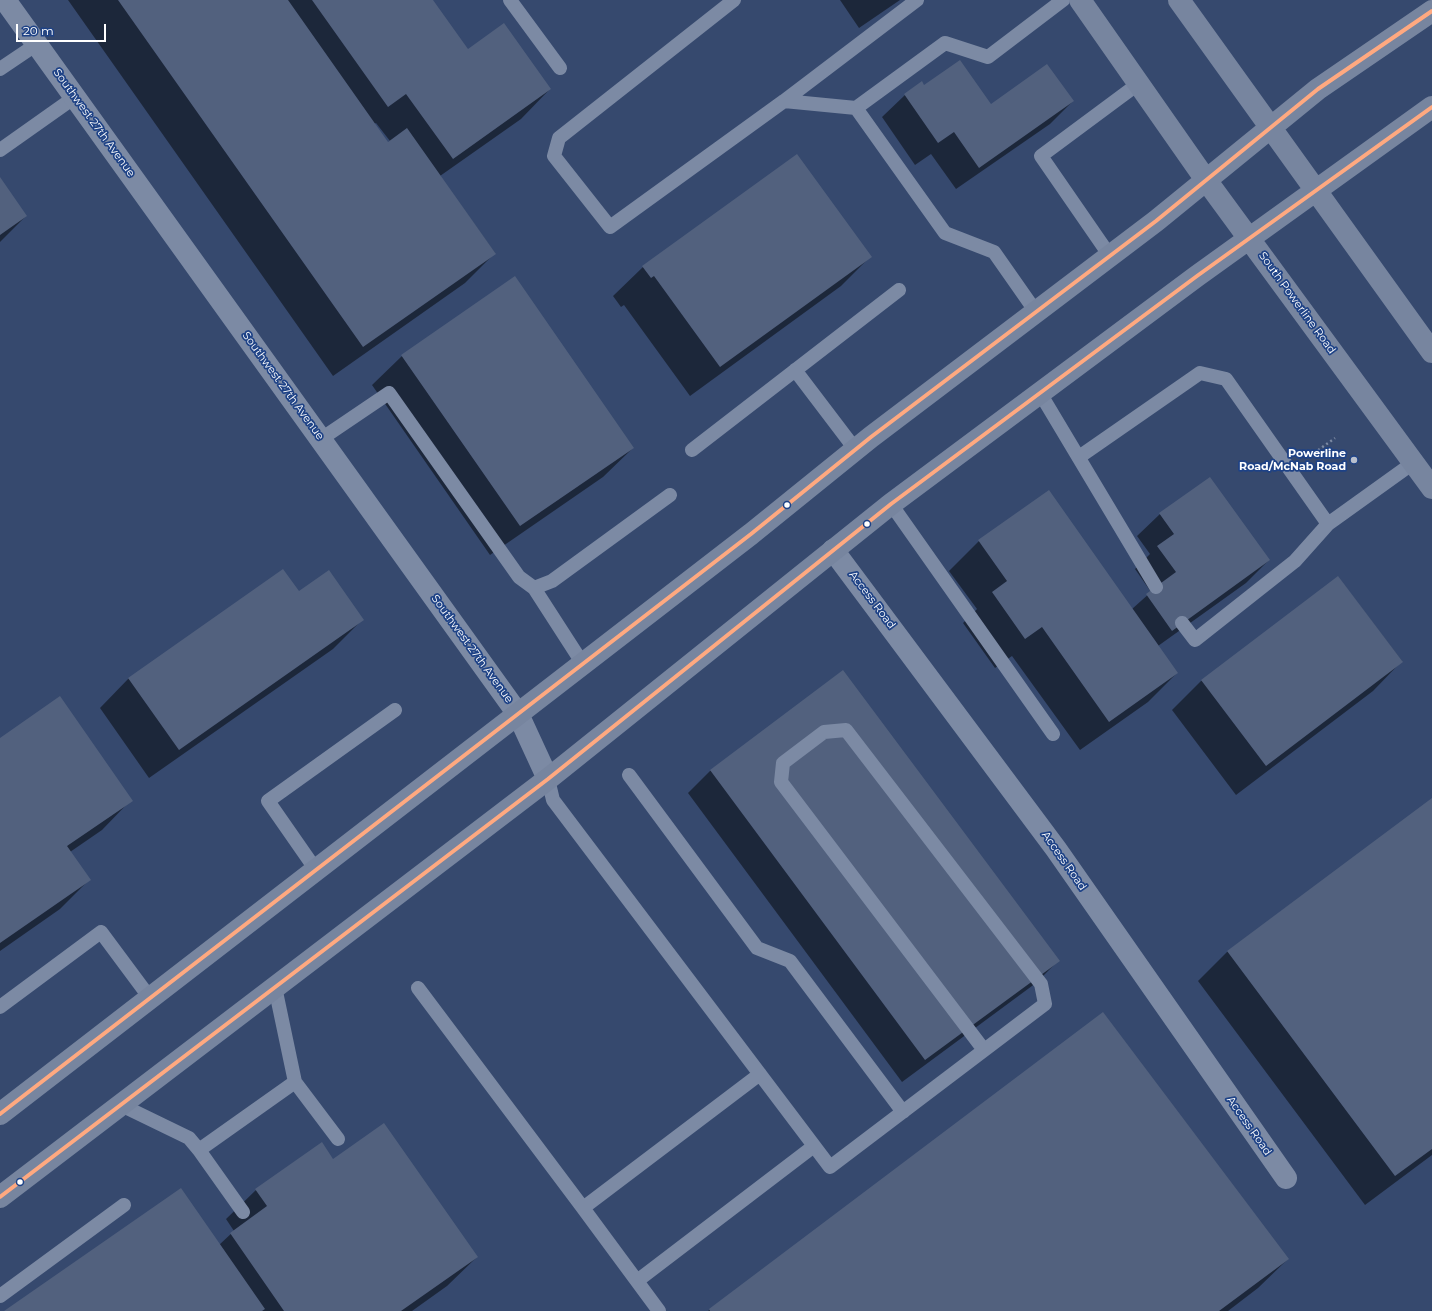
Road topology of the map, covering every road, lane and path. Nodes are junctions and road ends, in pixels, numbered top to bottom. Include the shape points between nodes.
1 (5, 0) edge
2 (510, 0) edge
3 (734, 0) edge
4 (917, 0) edge
5 (1063, 0) edge
6 (1080, 0) edge
7 (1179, 0) edge
8 (1432, 11) edge
9 (37, 44) junction
10 (560, 68) dead end
11 (0, 69) edge
12 (1138, 84) junction
13 (75, 97) junction
14 (784, 101) junction
15 (1432, 107) edge
16 (856, 108) junction
17 (1271, 127) junction
18 (0, 150) edge
19 (1206, 180) junction
20 (1316, 190) junction
21 (1249, 238) junction
22 (1110, 256) junction
23 (899, 290) dead end
24 (1036, 312) junction
25 (1430, 343) edge
26 (794, 370) junction
27 (1040, 392) junction
28 (1335, 438) dead end
29 (321, 439) junction
30 (855, 449) junction
31 (692, 450) dead end
32 (1310, 456) dead end
33 (1079, 457) junction
34 (1413, 463) junction
35 (1432, 488) edge
36 (670, 495) dead end
37 (890, 504) junction
38 (1328, 524) junction
39 (834, 550) junction
40 (1156, 587) dead end
41 (534, 588) junction
42 (1182, 623) dead end
43 (583, 664) junction
44 (394, 710) dead end
45 (518, 714) junction
46 (1053, 734) dead end
47 (629, 775) dead end
48 (548, 779) junction
49 (316, 870) junction
50 (275, 987) junction
51 (418, 988) dead end
52 (150, 998) junction
53 (0, 1007) edge
54 (984, 1050) junction
55 (760, 1074) junction
56 (295, 1082) junction
57 (121, 1105) junction
58 (903, 1112) junction
59 (0, 1114) edge
60 (338, 1139) dead end
61 (814, 1146) junction
62 (199, 1150) junction
63 (1286, 1178) dead end
64 (0, 1197) edge
65 (124, 1205) dead end
66 (583, 1208) junction
67 (243, 1212) dead end
68 (637, 1281) junction
69 (0, 1296) edge
70 (659, 1311) edge

1 - 9 street, Southwest 27th Avenue
2 - 10 lane
3 - 14 lane via 559,138 554,156 610,227
4 - 14 lane
5 - 16 lane via 988,57 945,44
6 - 12 main road, South Powerline Road
7 - 17 main road
8 - 17 main road via 1318,89
9 - 11 lane
9 - 13 street, Southwest 27th Avenue
12 - 19 main road, South Powerline Road
12 - 22 lane via 1041,156
13 - 18 lane
13 - 29 street, Southwest 27th Avenue
14 - 16 lane
15 - 20 main road
16 - 24 lane via 945,233 994,252
17 - 19 main road
17 - 20 main road
19 - 21 main road, South Powerline Road
19 - 22 main road
20 - 21 main road
20 - 25 main road
21 - 27 main road
21 - 34 main road, South Powerline Road
22 - 24 main road
23 - 26 lane
24 - 30 main road
26 - 30 lane
26 - 31 lane
27 - 33 lane
27 - 37 main road
28 - 32 path
29 - 41 lane via 390,393 519,577
29 - 45 street, Southwest 27th Avenue
30 - 43 main road
33 - 38 lane via 1200,373 1226,379
33 - 40 lane
34 - 35 main road, South Powerline Road
34 - 38 lane
36 - 41 lane via 552,581
37 - 39 main road
37 - 46 lane
38 - 42 lane via 1295,561 1195,640
39 - 48 main road
39 - 63 street, Access Road via 1056,849
41 - 43 lane
43 - 45 main road
44 - 49 lane via 268,801
45 - 48 street, Southwest 27th Avenue
45 - 49 main road
47 - 58 lane via 757,948 790,961
48 - 50 main road
48 - 55 lane via 553,800
49 - 52 main road
50 - 56 lane
50 - 57 main road
51 - 66 lane
52 - 53 lane via 101,932
52 - 59 main road
54 - 54 lane via 1045,1004 1041,984 846,730 824,732 783,763 781,782
54 - 58 lane
55 - 61 lane
55 - 66 lane
56 - 60 lane
56 - 62 lane
57 - 62 lane via 189,1138
57 - 64 main road
58 - 61 lane via 830,1167
61 - 68 lane
62 - 67 lane
65 - 69 lane
66 - 68 lane
68 - 70 lane

